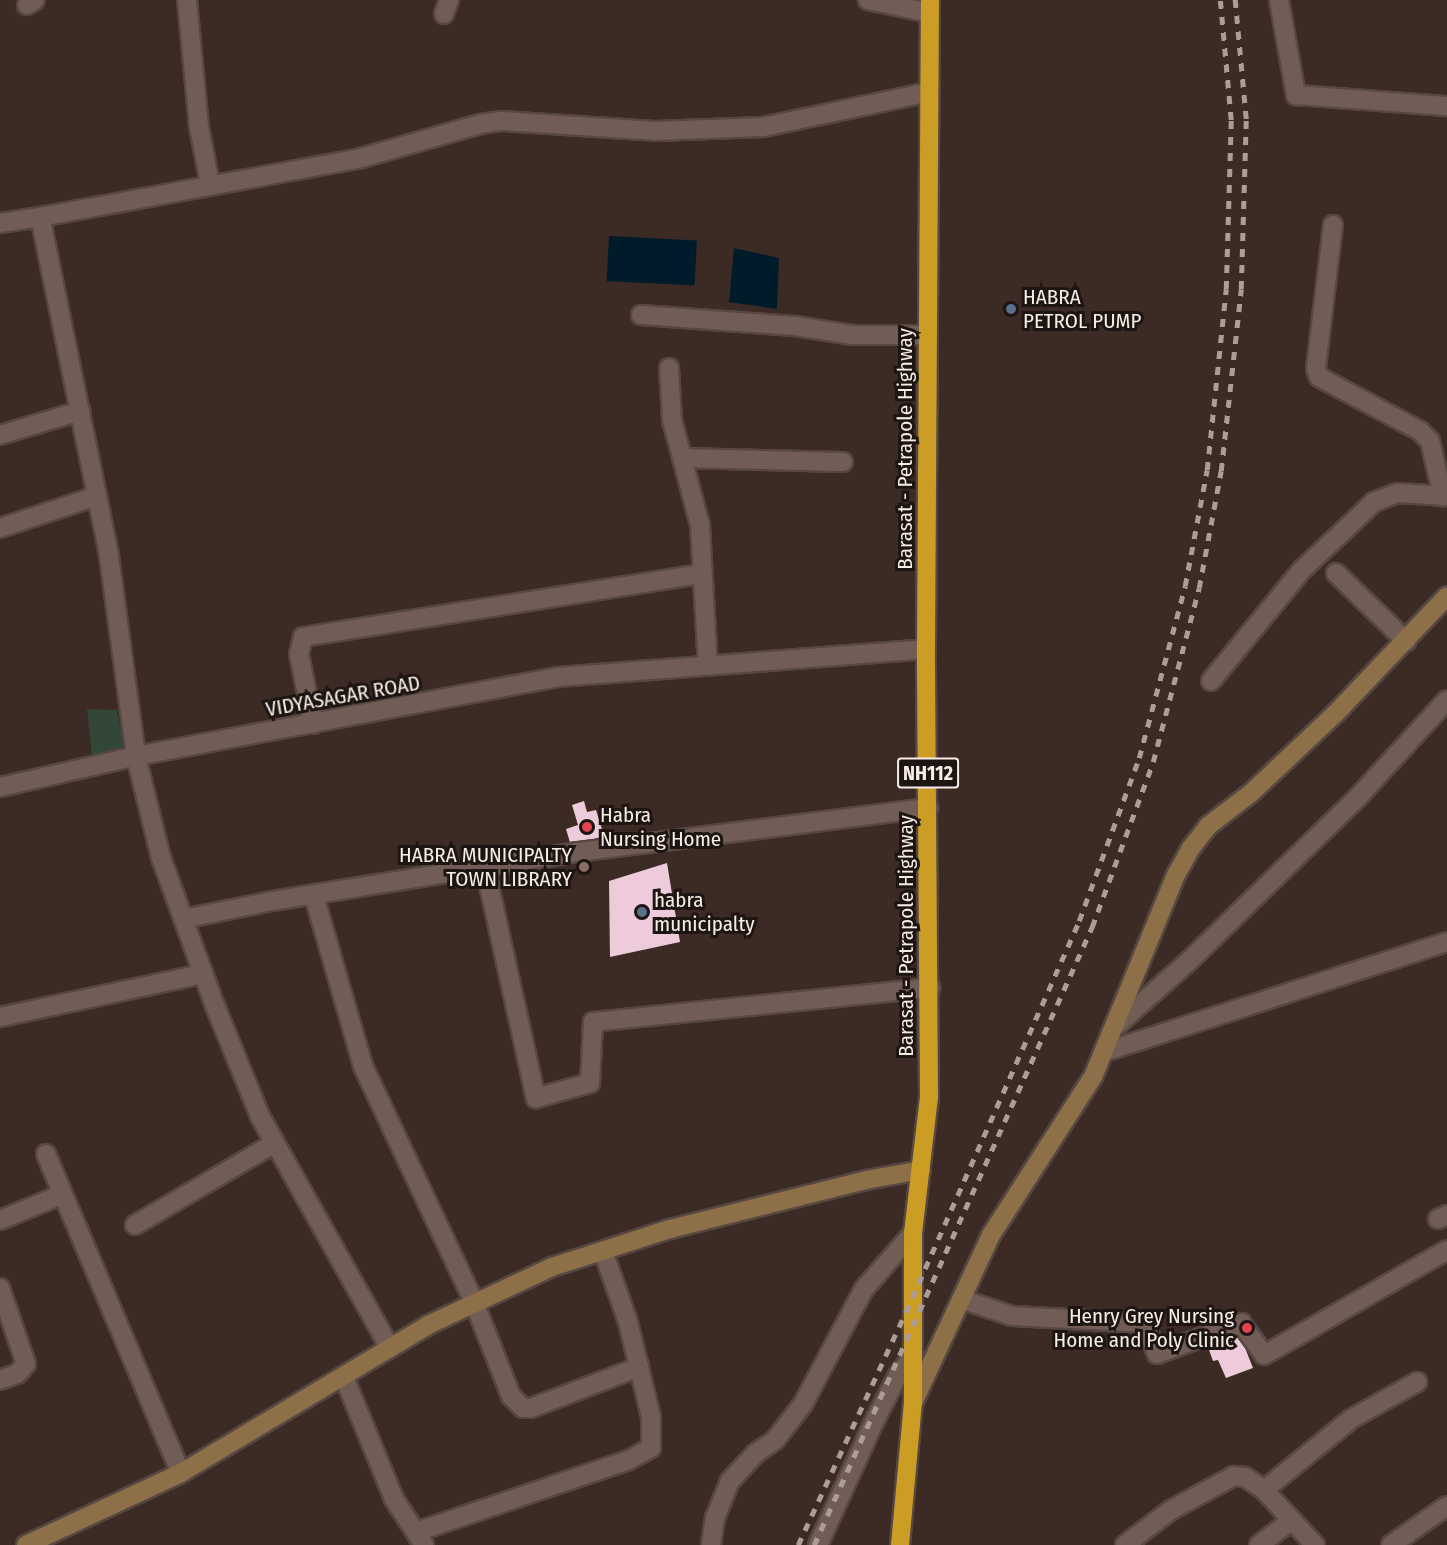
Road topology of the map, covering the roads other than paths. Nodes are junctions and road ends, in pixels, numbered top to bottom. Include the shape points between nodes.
1 (187, 0) edge
2 (868, 0) edge
3 (1279, 0) edge
4 (930, 7) edge
5 (929, 92) junction
6 (1447, 106) edge
7 (210, 183) junction
8 (40, 217) junction
9 (0, 223) edge
10 (1333, 225) dead end
11 (640, 315) dead end
12 (928, 335) junction
13 (669, 368) dead end
14 (80, 411) junction
15 (0, 435) edge
16 (683, 458) junction
17 (843, 462) dead end
18 (97, 496) junction
19 (1445, 496) edge
20 (0, 528) edge
21 (1336, 573) dead end
22 (702, 574) junction
23 (1447, 596) edge
24 (1406, 641) junction
25 (926, 649) junction
26 (708, 666) junction
27 (1211, 681) dead end
28 (1447, 700) edge
29 (313, 724) junction
30 (136, 756) junction
31 (0, 787) edge
32 (928, 807) junction
33 (485, 867) junction
34 (315, 896) junction
35 (183, 919) junction
36 (1447, 942) edge
37 (203, 974) junction
38 (930, 988) junction
39 (0, 1017) edge
40 (1118, 1024) junction
41 (1104, 1052) junction
42 (275, 1143) junction
43 (46, 1154) dead end
44 (921, 1170) junction
45 (63, 1194) junction
46 (0, 1220) edge
47 (135, 1225) dead end
48 (913, 1233) junction
49 (1447, 1250) edge
50 (603, 1251) junction
51 (0, 1288) edge
52 (964, 1300) junction
53 (474, 1302) junction
54 (390, 1348) junction
55 (913, 1356) junction
56 (639, 1367) junction
57 (344, 1377) junction
58 (0, 1380) edge
59 (1417, 1382) dead end
60 (913, 1403) junction
61 (181, 1473) junction
62 (1264, 1491) junction
63 (1447, 1506) edge
64 (1292, 1520) junction
65 (420, 1538) edge
66 (26, 1545) edge
67 (711, 1545) edge
68 (818, 1545) edge
69 (900, 1545) edge
70 (1125, 1545) edge
71 (1259, 1545) edge
72 (1315, 1545) edge
73 (1391, 1545) edge

1 - 7 street via 199,128
2 - 4 street
3 - 6 street via 1296,94
4 - 5 highway, Barasat - Petrapole Highway / NH112
5 - 7 street via 763,127 655,132 491,122 361,158
5 - 12 highway, Barasat - Petrapole Highway / NH112
7 - 8 street
8 - 9 street
8 - 14 street
10 - 19 street via 1316,368 1319,377 1420,431 1430,441
11 - 12 street via 795,326 853,335
12 - 25 highway, Barasat - Petrapole Highway / NH112
13 - 16 street via 671,409
14 - 15 street
14 - 18 street
16 - 17 street
16 - 22 street via 700,525
18 - 20 street
18 - 30 street via 109,555
19 - 27 street via 1398,494 1374,502 1302,570
21 - 24 street
22 - 26 street
22 - 29 street via 303,637 299,654
23 - 24 main road
24 - 40 main road via 1260,785 1208,826 1191,848 1176,875
25 - 26 street, VIDYASAGAR ROAD
25 - 32 highway, Barasat - Petrapole Highway / NH112
26 - 29 street, VIDYASAGAR ROAD via 557,677
28 - 40 street via 1350,804 1189,962
29 - 30 street, VIDYASAGAR ROAD
30 - 31 street, VIDYASAGAR ROAD
30 - 35 street via 161,858
32 - 33 street
32 - 38 highway, Barasat - Petrapole Highway / NH112
33 - 34 street
33 - 38 street via 536,1098 590,1083 593,1022
34 - 35 street
34 - 53 street via 363,1066
35 - 37 street
36 - 41 street
37 - 39 street
37 - 42 street via 260,1116
38 - 44 highway, Barasat - Petrapole Highway / NH112 via 929,1107
40 - 41 main road
41 - 52 main road via 1086,1087 991,1235
42 - 47 street
42 - 54 street
43 - 45 street
44 - 48 highway, Barasat - Petrapole Highway / NH112
44 - 50 main road via 670,1229
45 - 46 street
45 - 61 street
48 - 55 highway, Barasat - Petrapole Highway / NH112
48 - 67 street via 864,1289 803,1404 775,1440 730,1482 715,1518
49 - 52 street via 1264,1355 1241,1323 1157,1354 1145,1323 1012,1316
50 - 53 main road via 552,1267
50 - 56 street
51 - 58 street via 26,1364 17,1374
52 - 60 main road
53 - 54 main road
53 - 56 street via 511,1396 523,1408
54 - 57 main road
55 - 60 highway, Barasat - Petrapole Highway / NH112
55 - 68 street via 879,1412
56 - 65 street via 653,1433 651,1448 644,1454
57 - 61 main road
57 - 65 street via 393,1499
59 - 62 street via 1351,1419
60 - 69 highway, Barasat - Petrapole Highway / NH112
61 - 66 main road
62 - 64 street
62 - 70 street via 1245,1477 1234,1476 1172,1510
63 - 73 street
64 - 71 street
64 - 72 street

